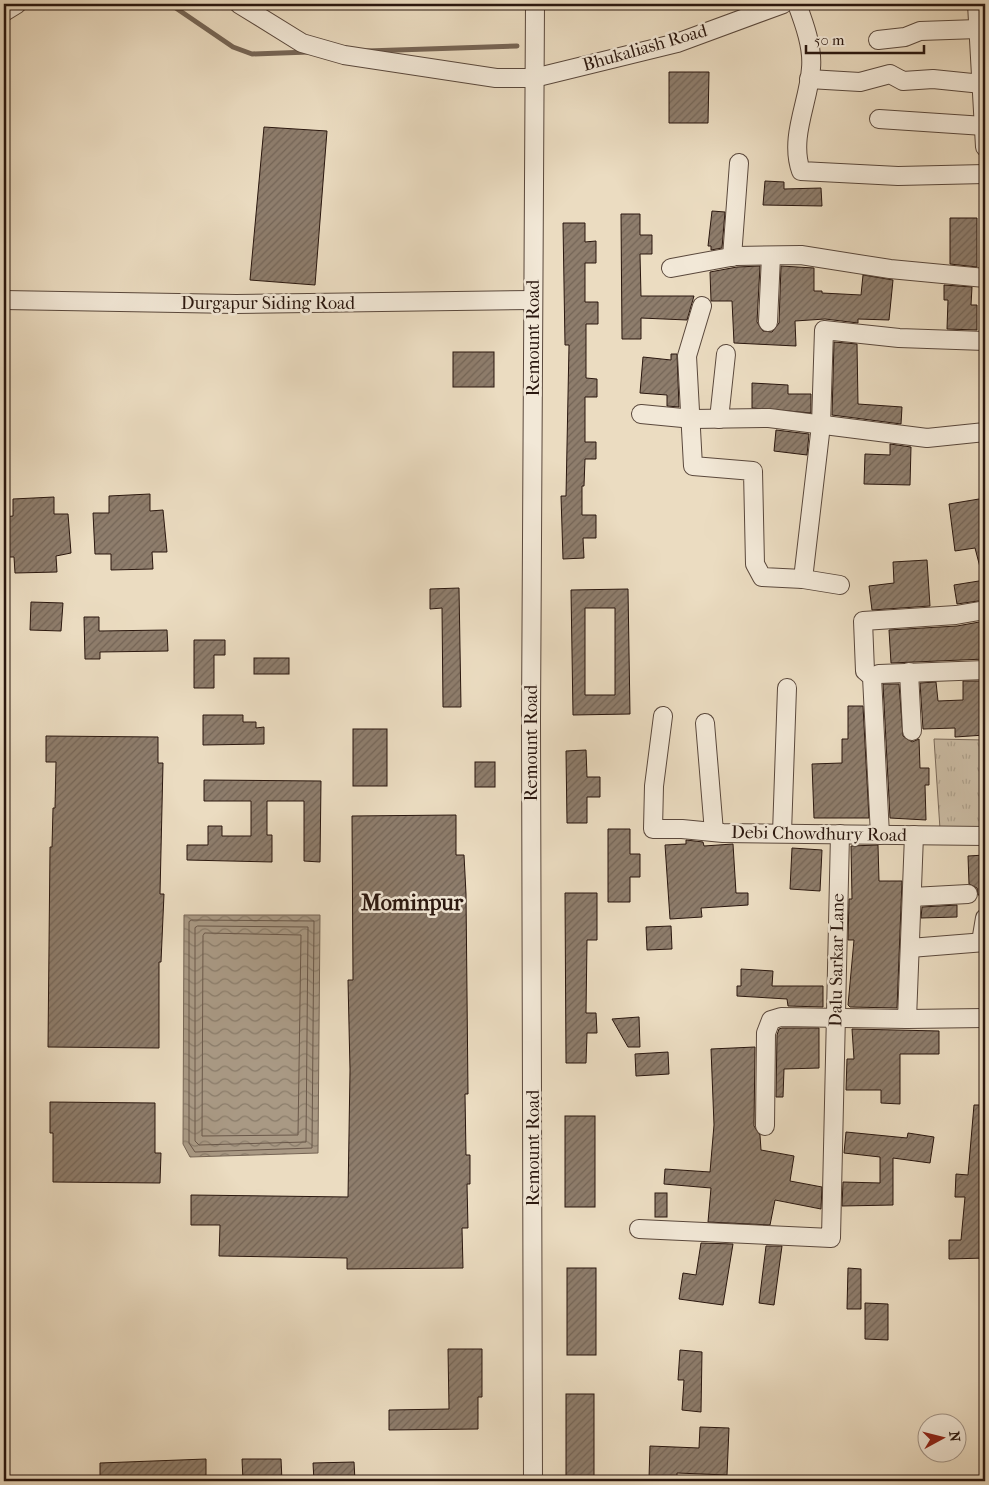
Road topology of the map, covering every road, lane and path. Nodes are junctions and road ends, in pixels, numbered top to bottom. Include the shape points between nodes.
1 (17, 4) edge
2 (239, 4) edge
3 (535, 4) edge
4 (782, 4) edge
5 (797, 4) edge
6 (977, 4) edge
7 (4, 12) edge
8 (978, 29) junction
9 (878, 40) dead end
10 (534, 78) junction
11 (808, 79) junction
12 (982, 84) junction
13 (879, 119) dead end
14 (984, 126) edge
15 (985, 147) edge
16 (739, 163) dead end
17 (985, 174) edge
18 (771, 256) junction
19 (732, 257) junction
20 (671, 268) dead end
21 (985, 278) edge
22 (4, 300) edge
23 (533, 300) junction
24 (702, 306) dead end
25 (768, 322) dead end
26 (985, 341) edge
27 (726, 354) dead end
28 (641, 414) dead end
29 (689, 419) junction
30 (719, 419) junction
31 (822, 425) junction
32 (985, 432) edge
33 (803, 579) junction
34 (840, 585) dead end
35 (985, 610) edge
36 (985, 670) edge
37 (909, 672) junction
38 (872, 678) junction
39 (787, 688) dead end
40 (663, 716) dead end
41 (705, 724) dead end
42 (912, 731) dead end
43 (714, 832) junction
44 (782, 833) junction
45 (840, 834) junction
46 (880, 835) junction
47 (914, 835) junction
48 (985, 836) edge
49 (968, 894) dead end
50 (912, 897) junction
51 (985, 918) edge
52 (983, 942) edge
53 (910, 948) junction
54 (985, 1018) edge
55 (907, 1019) junction
56 (836, 1020) junction
57 (765, 1126) dead end
58 (639, 1229) dead end
59 (533, 1481) edge

1 - 7 street
2 - 10 street, Bhukaliash Road via 302,43 344,55 496,78
3 - 10 street, Remount Road
4 - 10 street, Bhukaliash Road via 677,43
5 - 11 street via 807,30 812,67
6 - 8 street
8 - 9 street via 920,31 905,37
8 - 12 street
10 - 23 street, Remount Road
11 - 12 street via 860,82 890,74 903,81 932,79
11 - 17 street via 800,114 797,160 801,171 898,176
12 - 14 street
13 - 14 street
14 - 15 street
16 - 19 street
18 - 19 street
18 - 21 street via 801,255 890,269
18 - 25 street
19 - 20 street
22 - 23 street, Durgapur Siding Road via 236,304
23 - 59 street, Remount Road
24 - 29 street via 687,356
26 - 31 street via 899,338 824,330
27 - 30 street
28 - 29 street
29 - 30 street
29 - 33 street via 693,466 753,471 754,564 762,577
30 - 31 street via 769,418
31 - 32 street via 927,438
31 - 33 street
33 - 34 street
35 - 38 street via 863,621 864,671
36 - 37 street
37 - 38 street via 879,674
37 - 42 street
38 - 46 street
39 - 44 street
40 - 43 street, Debi Chowdhury Road via 654,786 653,829
41 - 43 street
43 - 44 street, Debi Chowdhury Road
44 - 45 street, Debi Chowdhury Road
45 - 46 street, Debi Chowdhury Road
45 - 56 street, Dalu Sarkar Lane
46 - 47 street, Debi Chowdhury Road
47 - 48 street, Debi Chowdhury Road
47 - 50 street
49 - 50 street
50 - 53 street
51 - 52 street
52 - 53 street
53 - 55 street
54 - 55 street
55 - 56 street
56 - 57 street via 781,1017 771,1020 766,1033
56 - 58 street, Dalu Sarkar Lane via 831,1238

